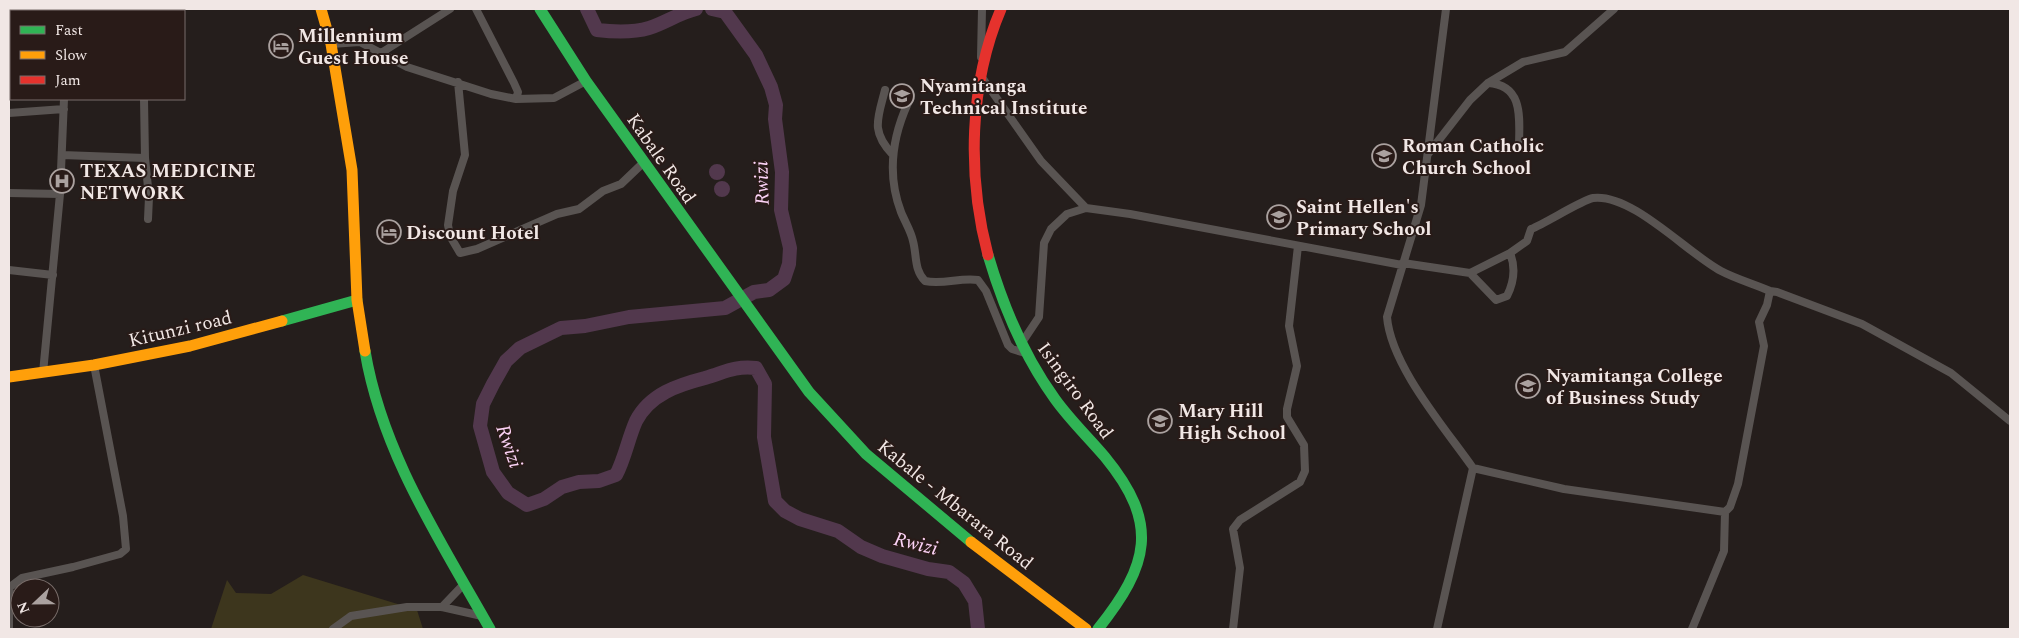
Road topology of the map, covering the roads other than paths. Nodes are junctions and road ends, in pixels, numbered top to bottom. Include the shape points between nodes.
1 (450, 9) edge
2 (476, 9) edge
3 (540, 9) edge
4 (982, 9) edge
5 (1002, 9) edge
6 (1446, 9) edge
7 (1614, 9) edge
8 (321, 11) edge
9 (331, 44) junction
10 (381, 53) junction
11 (981, 76) junction
12 (586, 81) junction
13 (458, 82) junction
14 (1488, 83) junction
15 (885, 90) dead end
16 (516, 99) junction
17 (64, 100) edge
18 (144, 100) edge
19 (908, 102) dead end
20 (64, 109) junction
21 (9, 113) edge
22 (1519, 147) dead end
23 (1428, 154) junction
24 (62, 155) junction
25 (893, 155) junction
26 (144, 158) junction
27 (643, 163) junction
28 (9, 193) edge
29 (60, 194) junction
30 (1086, 208) junction
31 (148, 220) dead end
32 (1298, 246) junction
33 (1510, 253) junction
34 (1403, 264) junction
35 (9, 270) edge
36 (1470, 274) junction
37 (53, 275) junction
38 (1770, 291) junction
39 (357, 300) junction
40 (759, 325) joint
41 (1023, 349) junction
42 (94, 365) junction
43 (43, 372) junction
44 (9, 377) edge
45 (2010, 421) edge
46 (1473, 468) junction
47 (1725, 512) junction
48 (464, 584) junction
49 (9, 606) edge
50 (442, 607) junction
51 (482, 616) junction
52 (9, 629) edge
53 (333, 629) edge
54 (490, 629) edge
55 (1086, 629) edge
56 (1098, 629) edge
57 (1233, 629) edge
58 (1437, 629) edge
59 (1692, 629) edge

1 - 10 street
2 - 16 street via 514,82 518,92
3 - 12 main road, Kabale Road
4 - 11 street
5 - 11 main road, Isingiro Road via 994,25
6 - 23 street
7 - 14 street via 1565,52 1523,62
8 - 9 main road
9 - 10 street via 360,42
9 - 39 main road via 352,170
10 - 13 street via 407,67
11 - 30 street via 1041,161
11 - 41 main road, Isingiro Road via 974,124 980,226 990,269
12 - 16 street via 554,98
12 - 27 main road, Kabale Road
13 - 16 street
13 - 27 street via 465,155 453,191 448,225 460,253 477,249 548,217 579,209 603,191 621,184
14 - 22 street via 1496,84 1514,96 1519,107
14 - 23 street via 1470,100
15 - 25 street via 876,126 878,137
17 - 20 street
18 - 26 street
19 - 25 street via 900,121
20 - 21 street
20 - 24 street
23 - 34 street via 1421,205
24 - 26 street
24 - 29 street
25 - 41 street via 893,178 900,211 913,241 921,277 932,283 970,278 978,280 986,291 1008,344 1012,349
26 - 31 street
27 - 40 main road, Kabale Road
28 - 29 street
29 - 37 street
30 - 32 street
30 - 41 street via 1067,214 1047,236 1039,317
32 - 34 street
32 - 57 street via 1289,326 1297,366 1287,417 1304,445 1305,470 1300,482 1240,520 1233,529 1240,568
33 - 36 street
33 - 36 street via 1514,272 1507,296 1496,300
33 - 38 street via 1526,241 1532,229 1592,198 1612,201 1634,210 1720,270
34 - 36 street
34 - 46 street via 1387,317 1388,334 1406,371
35 - 37 street
37 - 43 street
38 - 45 street via 1862,324 1951,373
38 - 47 street via 1759,322 1764,346 1738,484
39 - 42 main road, Kitunzi road via 190,346
39 - 48 main road via 368,368 392,450
40 - 55 main road, Kabale - Mbarara Road via 814,398 864,453 908,492
41 - 56 main road, Isingiro Road via 1069,418 1120,477 1141,525 1142,549 1133,582
42 - 43 main road, Kitunzi road
42 - 49 street via 123,516 126,548 120,554 82,565 22,578 10,587
43 - 44 main road, Kitunzi road
46 - 47 street via 1564,489
46 - 58 street
47 - 59 street via 1724,551
48 - 50 street
48 - 51 main road
49 - 52 street
50 - 51 street
50 - 53 street via 364,612 351,616
51 - 54 main road

